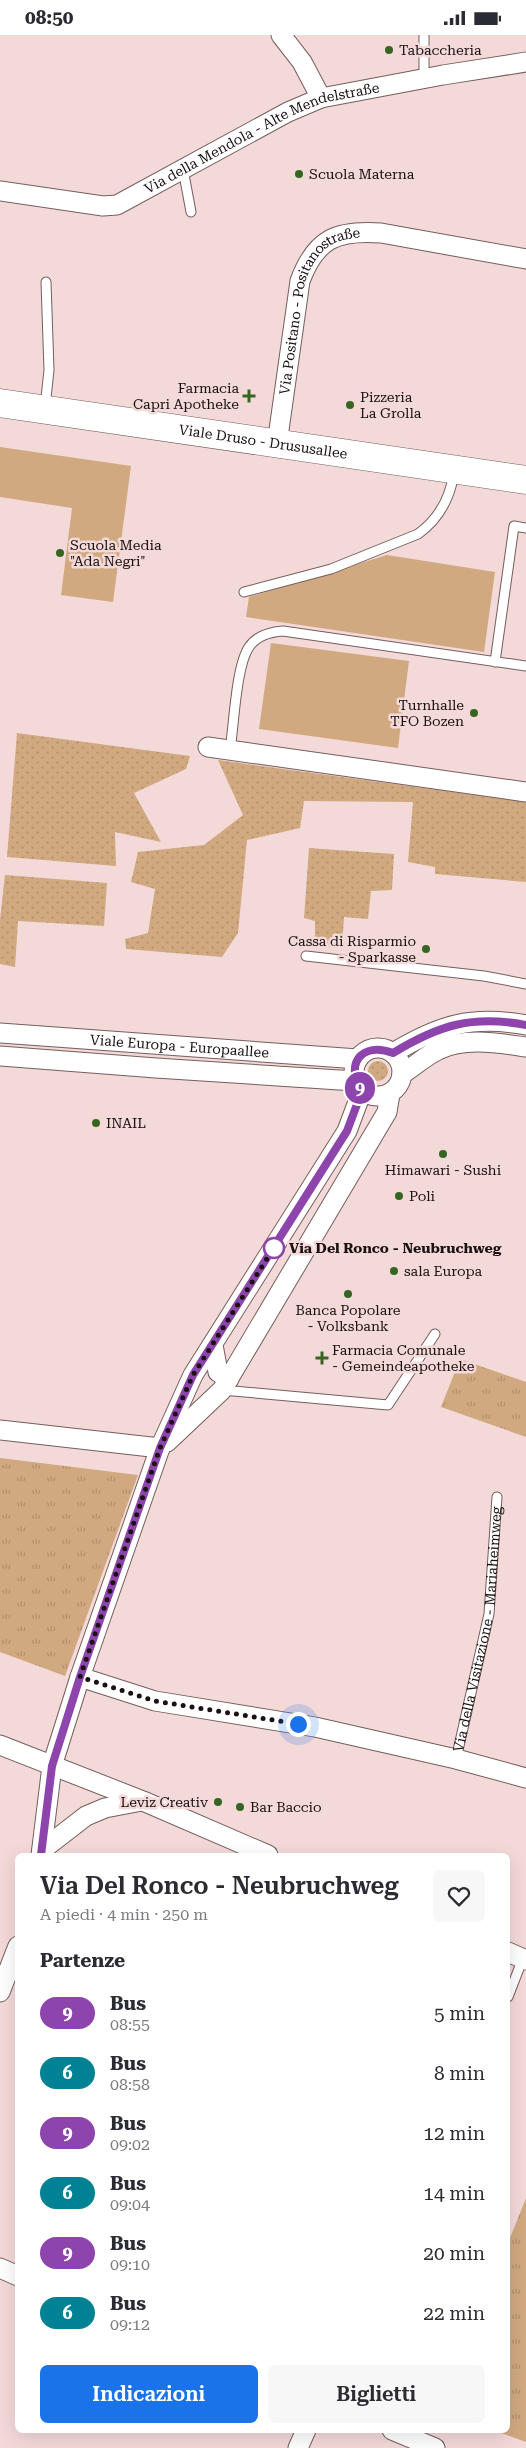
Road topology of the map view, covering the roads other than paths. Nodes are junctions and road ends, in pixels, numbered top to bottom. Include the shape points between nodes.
1 (281, 35) edge
2 (424, 35) edge
3 (526, 61) edge
4 (424, 78) junction
5 (321, 98) junction
6 (183, 169) junction
7 (0, 191) edge
8 (191, 212) dead end
9 (526, 259) edge
10 (46, 283) dead end
11 (0, 403) edge
12 (45, 410) junction
13 (276, 444) junction
14 (454, 470) junction
15 (526, 480) edge
16 (526, 528) edge
17 (244, 592) dead end
18 (495, 662) junction
19 (526, 666) edge
20 (208, 747) dead end
21 (230, 750) junction
22 (526, 792) edge
23 (306, 956) dead end
24 (526, 984) edge
25 (526, 1025) edge
26 (0, 1033) edge
27 (526, 1047) edge
28 (393, 1053) junction
29 (0, 1056) edge
30 (358, 1059) junction
31 (402, 1074) junction
32 (359, 1086) junction
33 (390, 1094) junction
34 (435, 1334) dead end
35 (212, 1345) junction
36 (226, 1385) junction
37 (186, 1392) junction
38 (0, 1430) edge
39 (160, 1448) junction
40 (497, 1497) dead end
41 (80, 1677) junction
42 (0, 1745) edge
43 (456, 1759) junction
44 (52, 1766) junction
45 (526, 1778) edge
46 (143, 1801) junction
47 (42, 1853) edge
48 (263, 1853) edge
49 (15, 1954) edge
50 (519, 1957) edge
51 (510, 1990) edge
52 (0, 1993) edge
53 (0, 2268) edge
54 (15, 2274) edge
55 (305, 2433) edge
56 (399, 2433) edge
57 (298, 2448) edge
58 (435, 2448) edge

1 - 5 street via 302,62
2 - 4 lane
3 - 4 street, Via della Mendola - Alte Mendelstraße
4 - 5 street, Via della Mendola - Alte Mendelstraße
5 - 6 street, Via della Mendola - Alte Mendelstraße via 288,112
6 - 7 street, Via della Mendola - Alte Mendelstraße via 117,205 103,206
6 - 8 lane
9 - 13 street, Via Positano - Positanostraße via 360,231 343,234 320,245 306,264 300,281
10 - 12 lane via 49,370
11 - 12 main road, Viale Druso - Drususallee
12 - 13 main road, Viale Druso - Drususallee
13 - 14 main road, Viale Druso - Drususallee
14 - 15 main road, Viale Druso - Drususallee
14 - 17 lane via 452,489 440,513 418,534 331,569
16 - 18 lane via 514,526
18 - 19 lane
18 - 21 lane via 283,631 270,632 250,646 243,660
20 - 21 street
21 - 22 street
23 - 24 lane via 484,976
25 - 28 street via 485,1021 458,1023 433,1031
26 - 30 street, Viale Europa - Europaallee
27 - 31 street via 489,1042 453,1045 429,1055
28 - 30 street, Viale Europa - Europaallee via 382,1049 368,1050
28 - 31 street via 400,1062
29 - 32 street, Viale Europa - Europaallee
30 - 32 street via 354,1069
31 - 33 street via 398,1086
32 - 33 street, Viale Europa - Europaallee via 376,1097
32 - 35 street via 347,1131
33 - 36 street via 387,1112
34 - 36 lane via 388,1405
35 - 36 street via 218,1372
35 - 37 street
36 - 37 street
36 - 39 street
37 - 39 street
38 - 39 street
39 - 41 street
40 - 43 lane, Via della Visitazione - Mariaheimweg via 489,1614
41 - 43 street, Via della Visitazione - Mariaheimweg via 155,1701 315,1727
41 - 44 street
42 - 44 street
43 - 45 street, Via della Visitazione - Mariaheimweg
44 - 46 street
44 - 47 street
46 - 47 street via 105,1808 86,1816
46 - 48 street
49 - 52 street
50 - 51 lane
53 - 54 street
55 - 57 street
56 - 58 street

